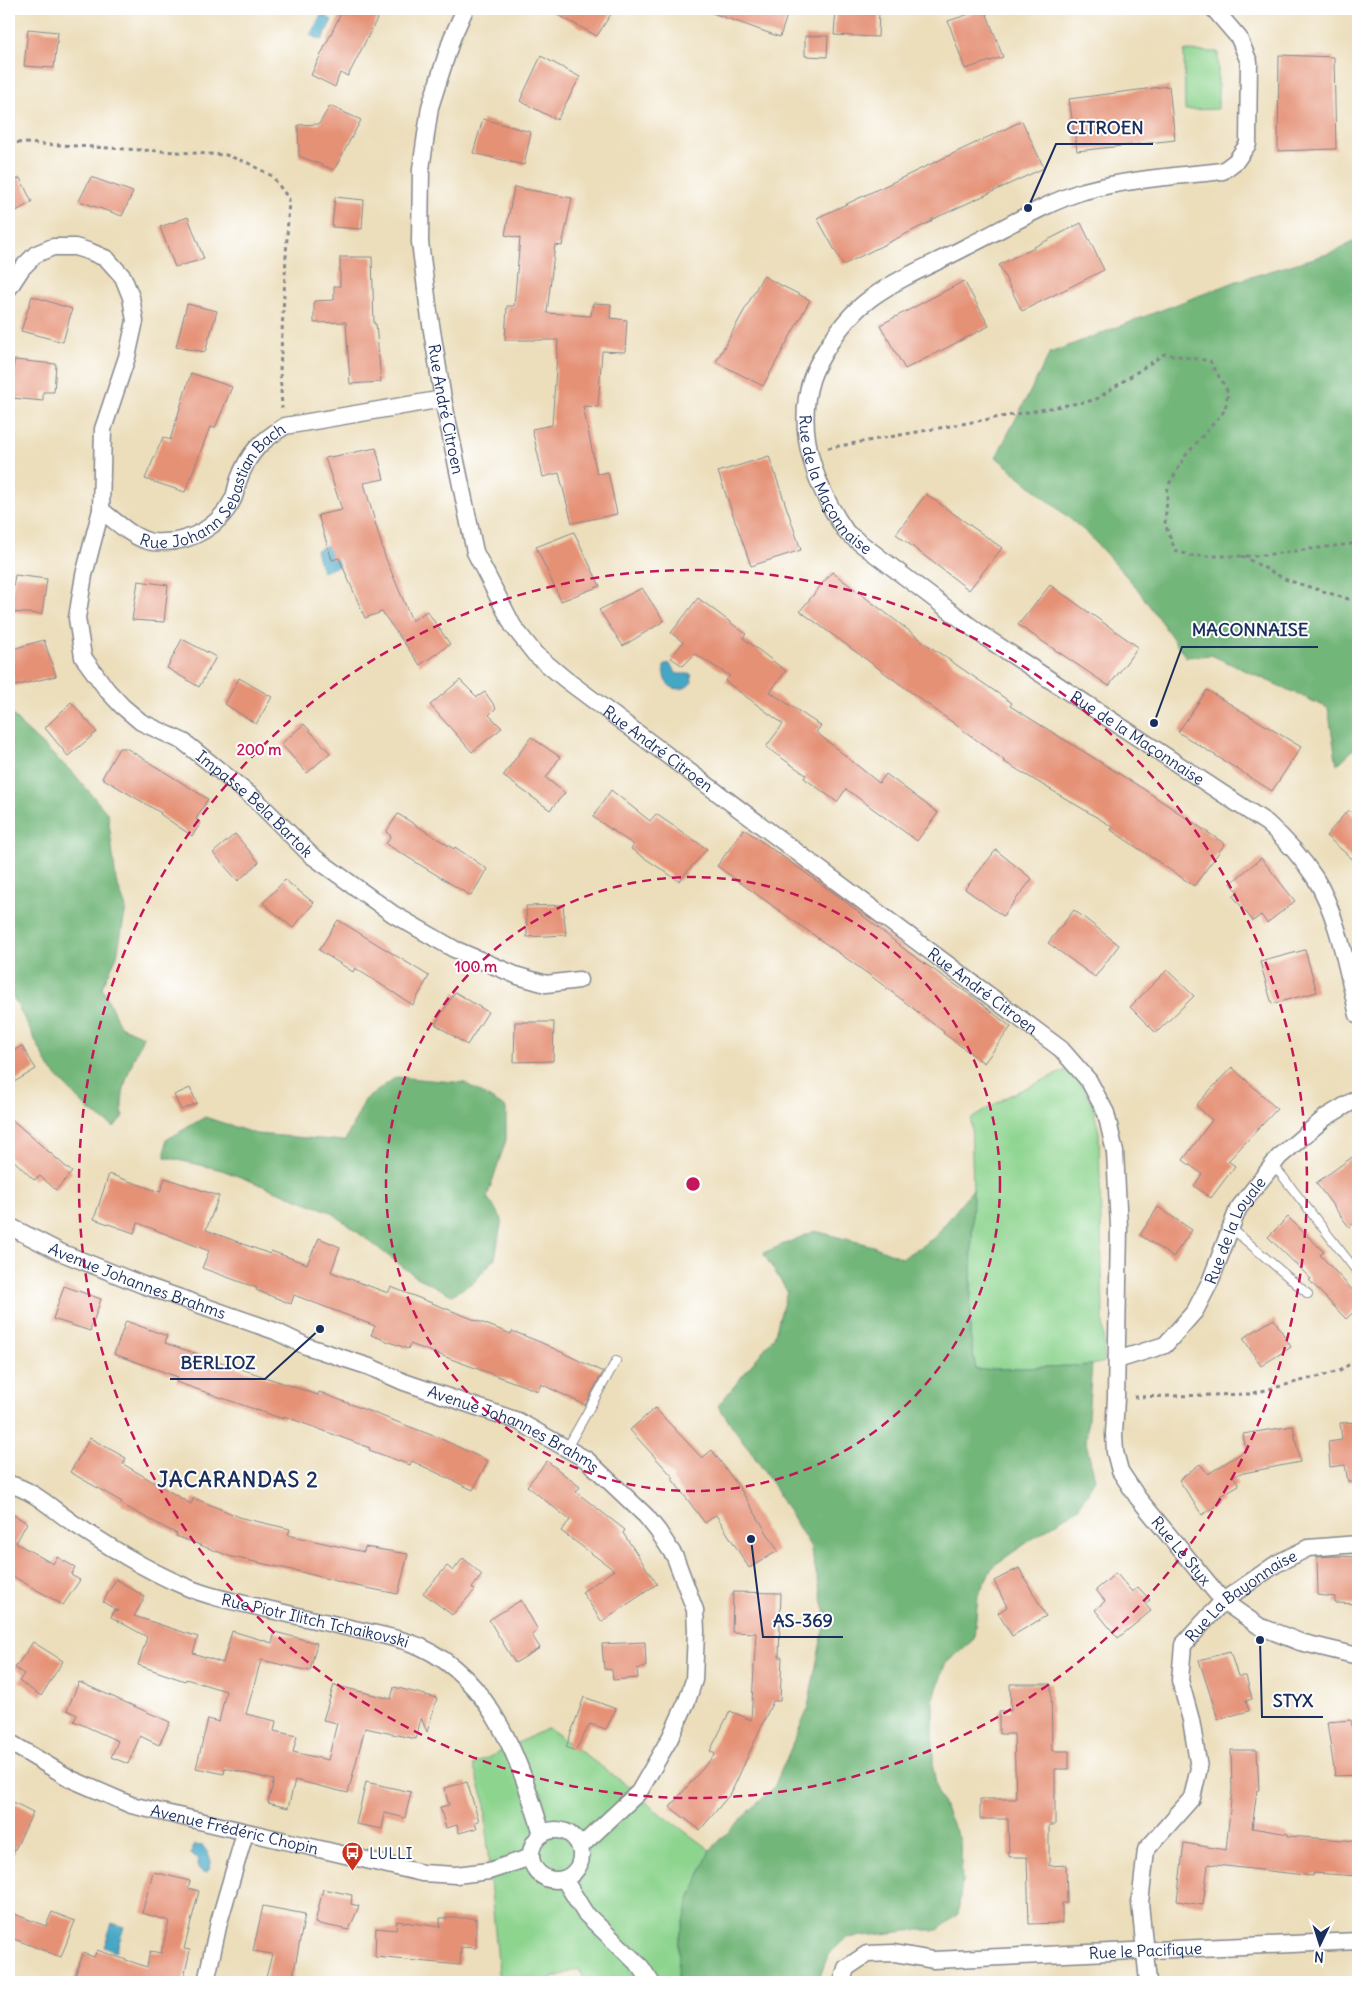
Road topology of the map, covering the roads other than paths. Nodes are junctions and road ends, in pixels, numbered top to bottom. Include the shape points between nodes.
1 (465, 9) edge
2 (1214, 9) edge
3 (9, 288) edge
4 (443, 399) junction
5 (101, 510) junction
6 (579, 980) dead end
7 (1358, 1015) edge
8 (1358, 1098) edge
9 (1273, 1164) junction
10 (9, 1226) edge
11 (1231, 1228) junction
12 (1358, 1273) edge
13 (1308, 1294) dead end
14 (1117, 1360) junction
15 (616, 1361) dead end
16 (567, 1448) junction
17 (9, 1484) edge
18 (1358, 1544) edge
19 (1223, 1601) junction
20 (1358, 1656) edge
21 (9, 1742) edge
22 (245, 1833) junction
23 (542, 1834) junction
24 (580, 1847) junction
25 (531, 1857) junction
26 (564, 1879) junction
27 (1358, 1941) edge
28 (1146, 1949) junction
29 (206, 1982) edge
30 (652, 1982) edge
31 (842, 1982) edge
32 (1148, 1982) edge

1 - 4 street, Rue André Citroen via 430,106 421,169 420,242
2 - 7 street, Rue de la Maçonnaise via 1239,38 1248,62 1248,144 1236,161 1223,170 1084,192 1018,221 871,298 841,326 821,357 807,401 807,439 820,489 847,533 982,635 1267,823 1284,838 1316,880 1332,914
3 - 5 street via 36,254 53,247 75,247 92,252 107,259 123,277 131,298 134,321 127,357 102,430
4 - 5 street, Rue Johann Sebastian Bach via 285,426 263,440 249,455 233,500 221,518 204,531 178,542 149,542 129,532
4 - 14 street, Rue André Citroen via 475,552 513,626 535,654 1061,1049 1089,1081 1106,1113 1115,1152 1119,1227
5 - 6 street, Impasse Bela Bartok via 77,618 83,657 122,706 141,722 184,742 256,800 311,855 393,914 454,949 518,976 546,984
8 - 9 street, Rue de la Loyale via 1326,1117
9 - 11 street, Rue de la Loyale via 1238,1209
9 - 12 lane
10 - 16 street, Avenue Johannes Brahms via 60,1252 143,1284 518,1421
11 - 13 lane
11 - 14 street, Rue de la Loyale via 1195,1311 1165,1345
14 - 19 street, Rue Le Styx via 1114,1434 1120,1471 1138,1498
15 - 16 lane
16 - 24 street, Avenue Johannes Brahms via 587,1460 658,1531 675,1557 690,1592 696,1632 694,1680 666,1745 640,1792
17 - 23 street, Rue Piotr Ilitch Tchaikovski via 26,1489 116,1551 185,1587 385,1636 421,1647 452,1666 494,1714 512,1748
18 - 19 street, Rue La Bayonnaise via 1308,1548 1276,1564
19 - 20 street, Rue Le Styx via 1259,1626 1300,1642
19 - 28 street, Rue La Bayonnaise via 1183,1645 1180,1680 1199,1768 1192,1798 1146,1850 1140,1903
21 - 22 street, Avenue Frédéric Chopin via 71,1779 131,1805
22 - 25 street, Avenue Frédéric Chopin via 422,1873 456,1875 489,1871
22 - 29 street via 219,1922
23 - 24 street via 549,1830 564,1831
23 - 25 street via 533,1844
24 - 26 street via 580,1863
25 - 26 street via 536,1871 542,1876
26 - 30 street via 585,1913 641,1967
27 - 28 street, Rue le Pacifique
28 - 31 street, Rue le Pacifique via 932,1960 894,1953 867,1954 846,1968
28 - 32 street, Rue La Bayonnaise

